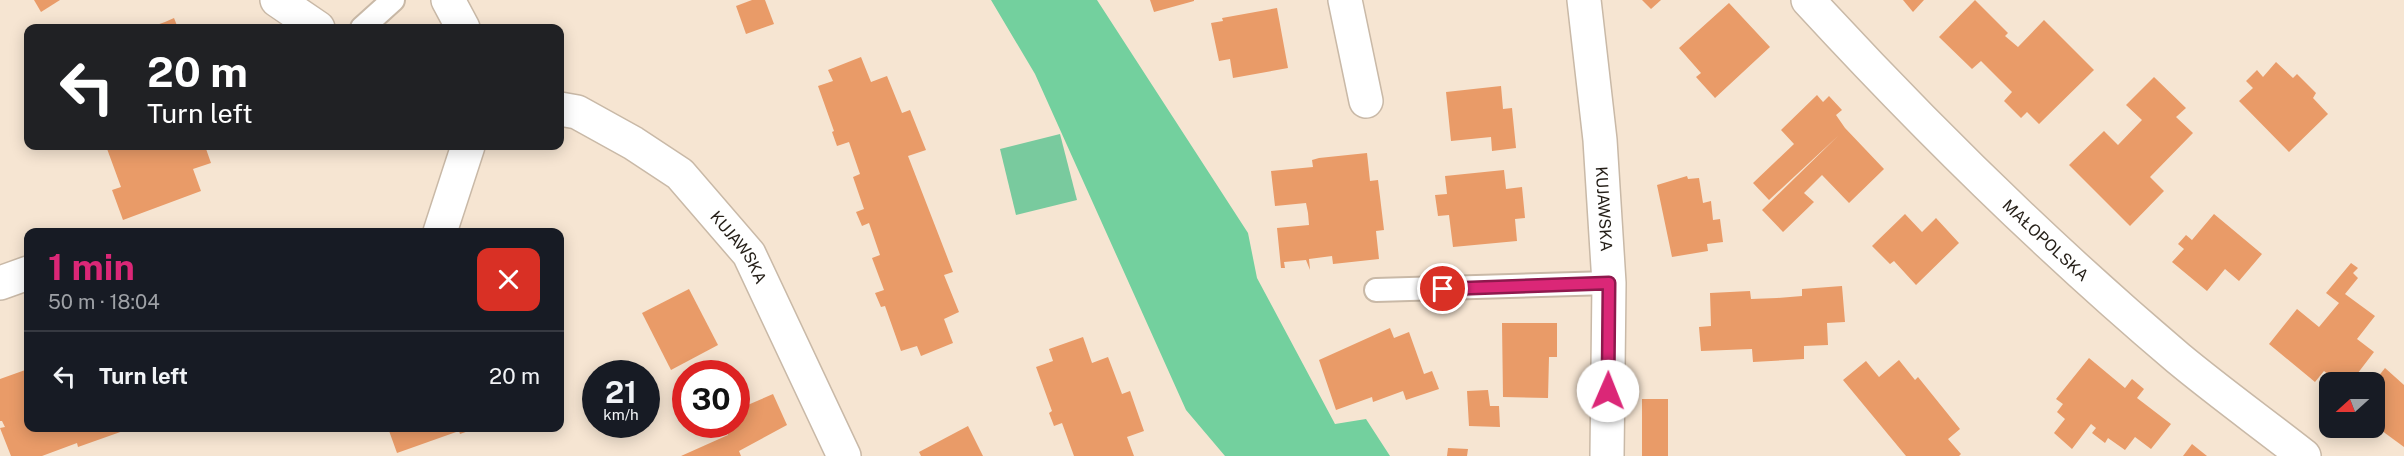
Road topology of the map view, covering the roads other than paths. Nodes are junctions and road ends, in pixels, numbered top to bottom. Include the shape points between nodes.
1 (277, 0) edge
2 (393, 0) edge
3 (448, 0) edge
4 (1345, 0) edge
5 (1584, 0) edge
6 (1808, 0) edge
7 (312, 24) edge
8 (366, 24) edge
9 (461, 24) edge
10 (1366, 101) dead end
11 (564, 110) edge
12 (467, 150) edge
13 (441, 228) edge
14 (24, 274) edge
15 (0, 283) edge
16 (1609, 283) junction
17 (1376, 290) dead end
18 (844, 456) edge
19 (1607, 456) edge
20 (2304, 456) edge

1 - 7 street
2 - 8 lane
3 - 9 street
4 - 10 street
5 - 16 street, KUJAWSKA via 1600,140
6 - 20 street, MAŁOPOLSKA via 1883,82 2010,206 2178,358
11 - 18 street, KUJAWSKA via 577,112 633,143 680,174 749,254
12 - 13 street
14 - 15 street
16 - 17 lane
16 - 19 street, KUJAWSKA

